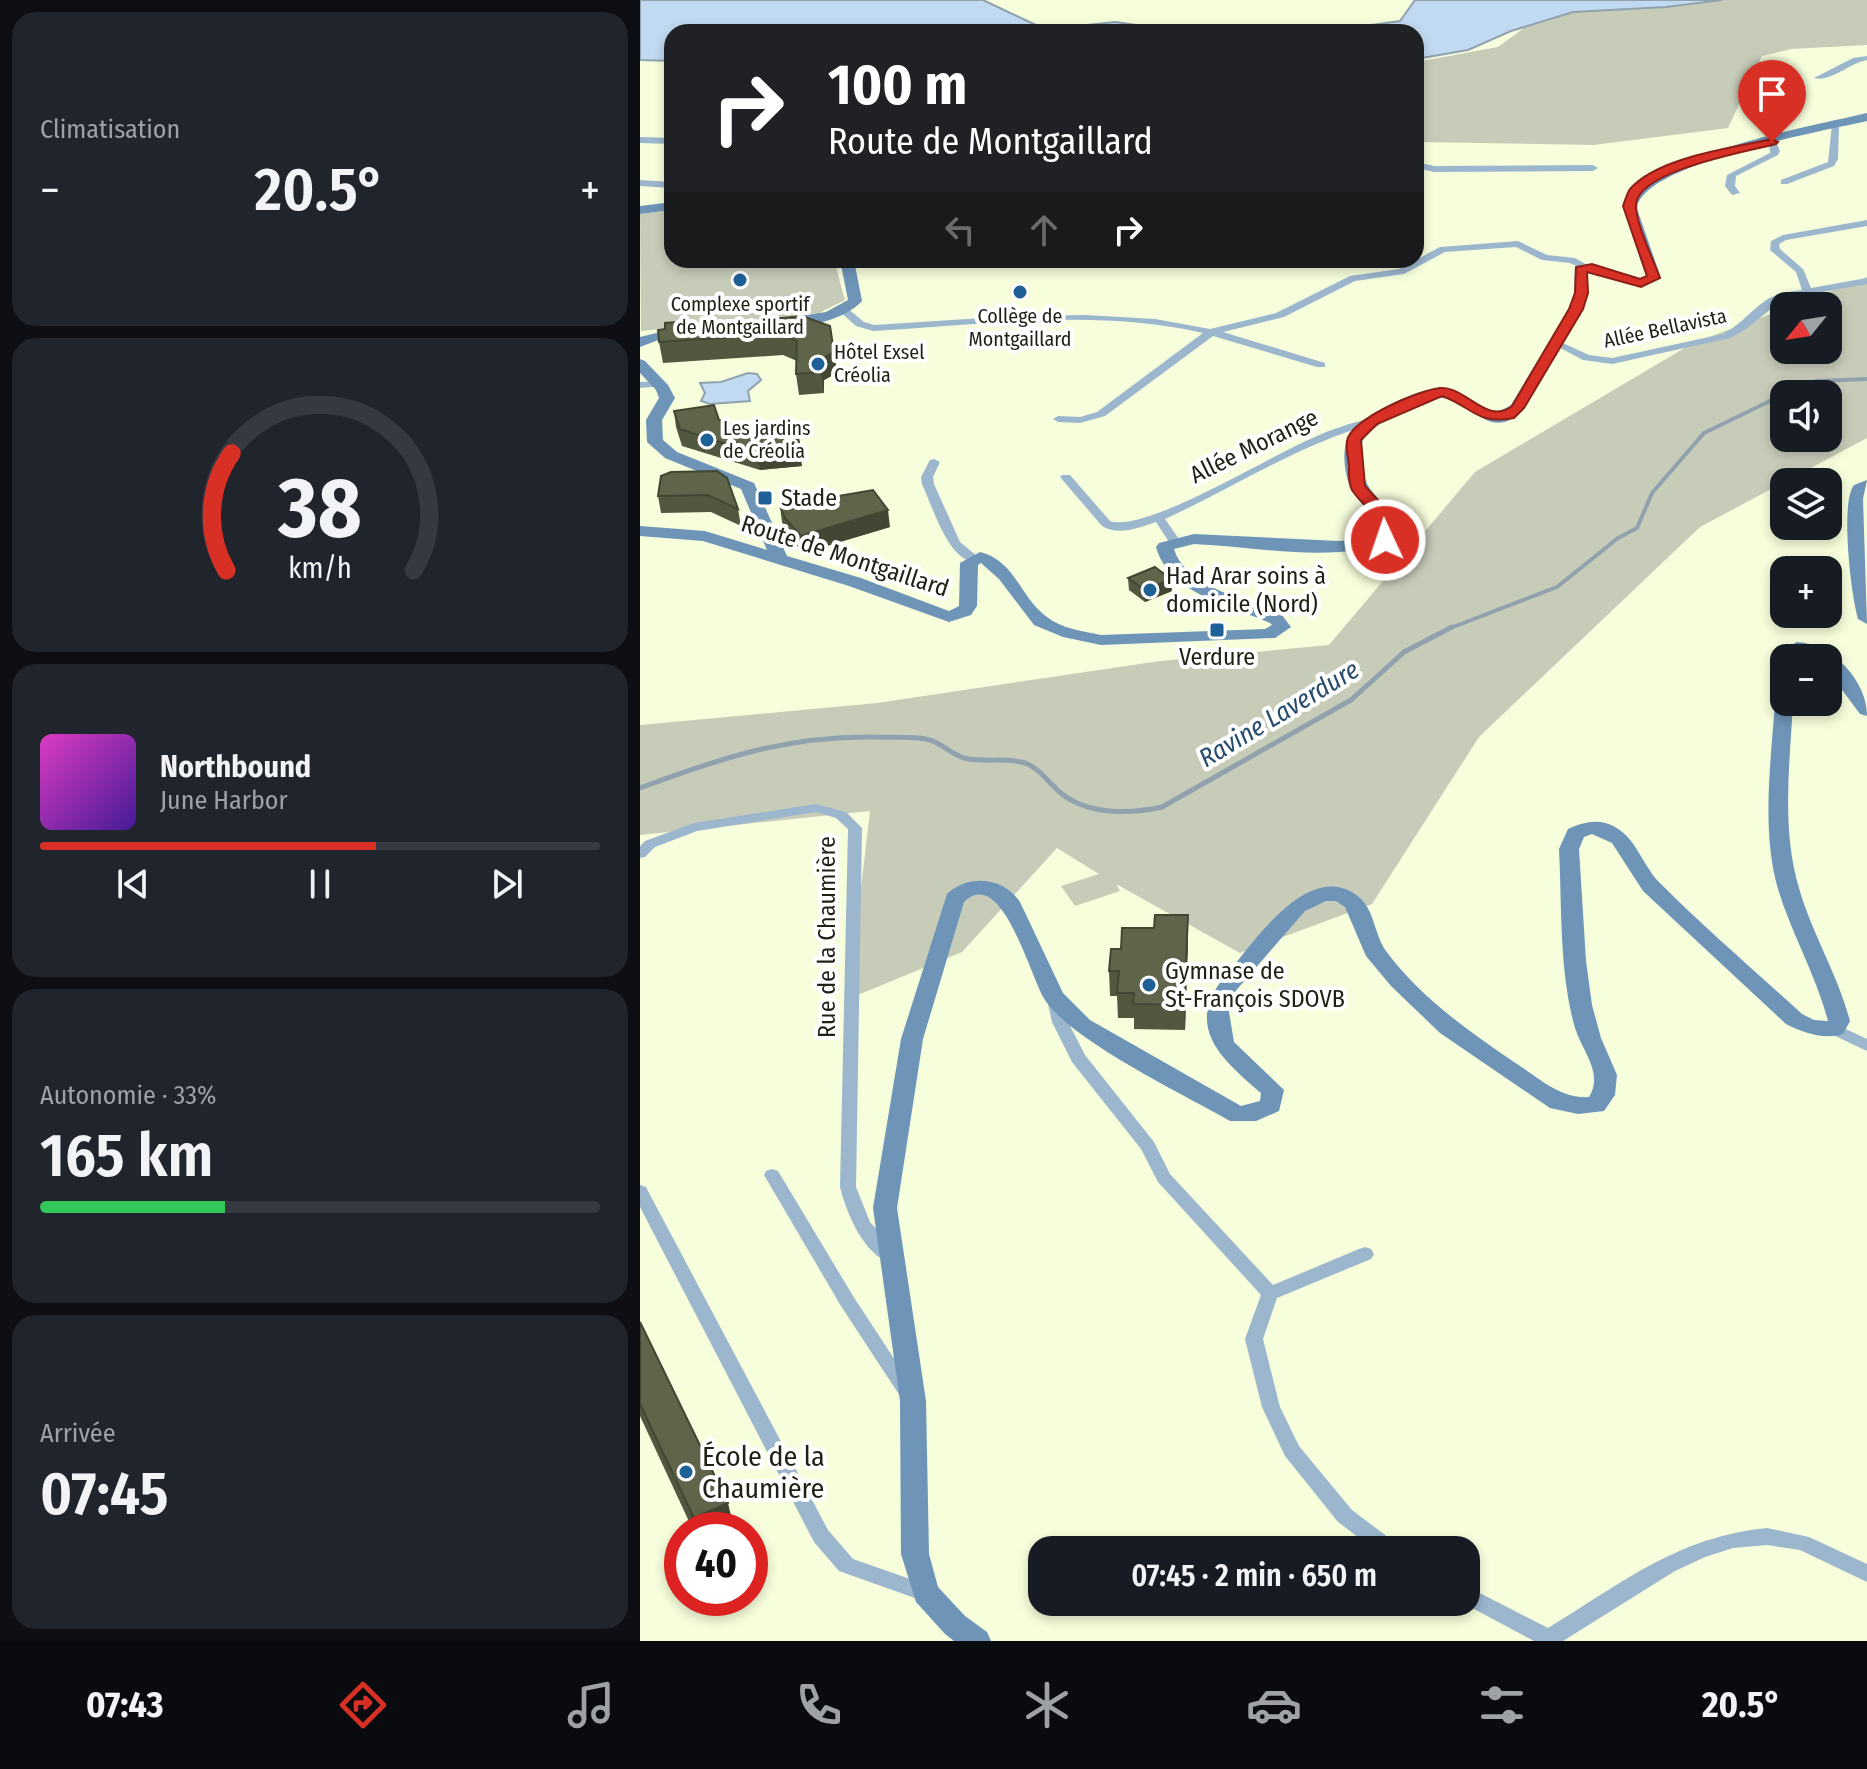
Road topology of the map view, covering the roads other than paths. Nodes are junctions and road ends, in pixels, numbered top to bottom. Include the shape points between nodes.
1 (1867, 58) edge
2 (1818, 78) dead end
3 (1867, 117) edge
4 (1835, 126) junction
5 (640, 140) edge
6 (664, 141) edge
7 (1772, 142) junction
8 (1424, 167) edge
9 (1593, 168) dead end
10 (1784, 182) dead end
11 (640, 183) edge
12 (664, 184) edge
13 (1735, 193) dead end
14 (664, 207) edge
15 (640, 210) edge
16 (1867, 223) edge
17 (1424, 258) edge
18 (1586, 267) junction
19 (849, 268) edge
20 (1408, 268) edge
21 (1867, 281) edge
22 (1807, 290) junction
23 (843, 310) junction
24 (765, 323) edge
25 (695, 329) edge
26 (1211, 332) junction
27 (640, 343) edge
28 (1556, 343) junction
29 (640, 364) edge
30 (1321, 365) dead end
31 (659, 384) junction
32 (640, 385) edge
33 (1058, 419) dead end
34 (1372, 421) junction
35 (648, 442) edge
36 (934, 462) dead end
37 (1066, 477) dead end
38 (1867, 485) edge
39 (1158, 517) junction
40 (640, 531) edge
41 (1175, 542) junction
42 (779, 557) junction
43 (973, 559) junction
44 (1867, 619) edge
45 (1842, 677) edge
46 (1867, 710) edge
47 (1783, 716) edge
48 (640, 854) edge
49 (1054, 997) junction
50 (1835, 1029) junction
51 (1867, 1046) edge
52 (772, 1175) dead end
53 (640, 1191) edge
54 (1365, 1254) dead end
55 (894, 1258) junction
56 (1270, 1294) junction
57 (913, 1401) junction
58 (1371, 1536) edge
59 (1867, 1573) edge
60 (926, 1593) junction
61 (1480, 1602) edge
62 (1551, 1640) edge
63 (977, 1641) edge

1 - 2 street
3 - 4 street
4 - 7 street
4 - 10 street via 1831,164
5 - 6 street
7 - 13 street via 1774,155 1732,175
7 - 18 street via 1691,161 1634,191 1629,206 1652,280 1634,282
8 - 9 street
11 - 12 street
14 - 15 street
16 - 22 street via 1774,243 1775,250 1800,271
17 - 18 street via 1453,247 1518,244 1545,258
18 - 28 street via 1580,270 1580,301
19 - 23 street via 857,296
20 - 26 street via 1353,278 1263,322
21 - 22 street, Allée Bellavista
22 - 28 street, Allée Bellavista via 1769,302 1751,322 1726,336 1612,361 1587,358
23 - 24 street via 822,318
23 - 26 street via 873,328 1111,319
25 - 27 street
26 - 30 street
26 - 33 street via 1101,414
28 - 34 street via 1509,415 1483,415 1443,392
29 - 31 street
31 - 32 street
31 - 35 street via 667,398
34 - 39 street, Allée Morange via 1332,433
34 - 41 street via 1354,440 1357,487 1395,524 1397,534 1329,546
35 - 42 street via 748,486
36 - 43 street via 928,484 955,544
37 - 39 street, Allée Morange via 1112,527
38 - 44 street via 1855,495 1856,583
39 - 41 street
40 - 42 street, Route de Montgaillard via 692,533
41 - 43 street, Route de Montgaillard via 1165,552 1178,573 1276,619 1282,627 1261,636 1076,636 1040,620 993,561
42 - 43 street, Route de Montgaillard via 949,617 968,606
45 - 46 street
47 - 50 street via 1781,850 1788,887 1837,1009
48 - 55 street, Rue de la Chaumière via 650,844 694,827 816,808 841,815 855,828 848,1187 855,1215 870,1239
49 - 50 street via 1082,1025 1133,1056 1238,1115 1256,1113 1271,1105 1273,1090 1223,1044 1218,1012 1223,992 1298,906 1323,894 1341,895 1354,903 1374,951 1448,1028 1558,1102 1596,1105 1609,1080 1587,1031 1578,994 1569,849 1575,833 1590,827 1619,839 1650,886 1794,1019
49 - 55 street via 1010,902 989,886 960,892 912,1039 885,1208
49 - 56 street via 1078,1058 1148,1146 1164,1178
50 - 51 street
52 - 57 street
53 - 60 street via 821,1536 846,1565
54 - 56 street
55 - 57 street
56 - 58 street via 1254,1339 1271,1407 1292,1451 1345,1516
57 - 60 street via 915,1554
59 - 62 street via 1801,1542 1748,1537 1675,1559
60 - 63 street
61 - 62 street

